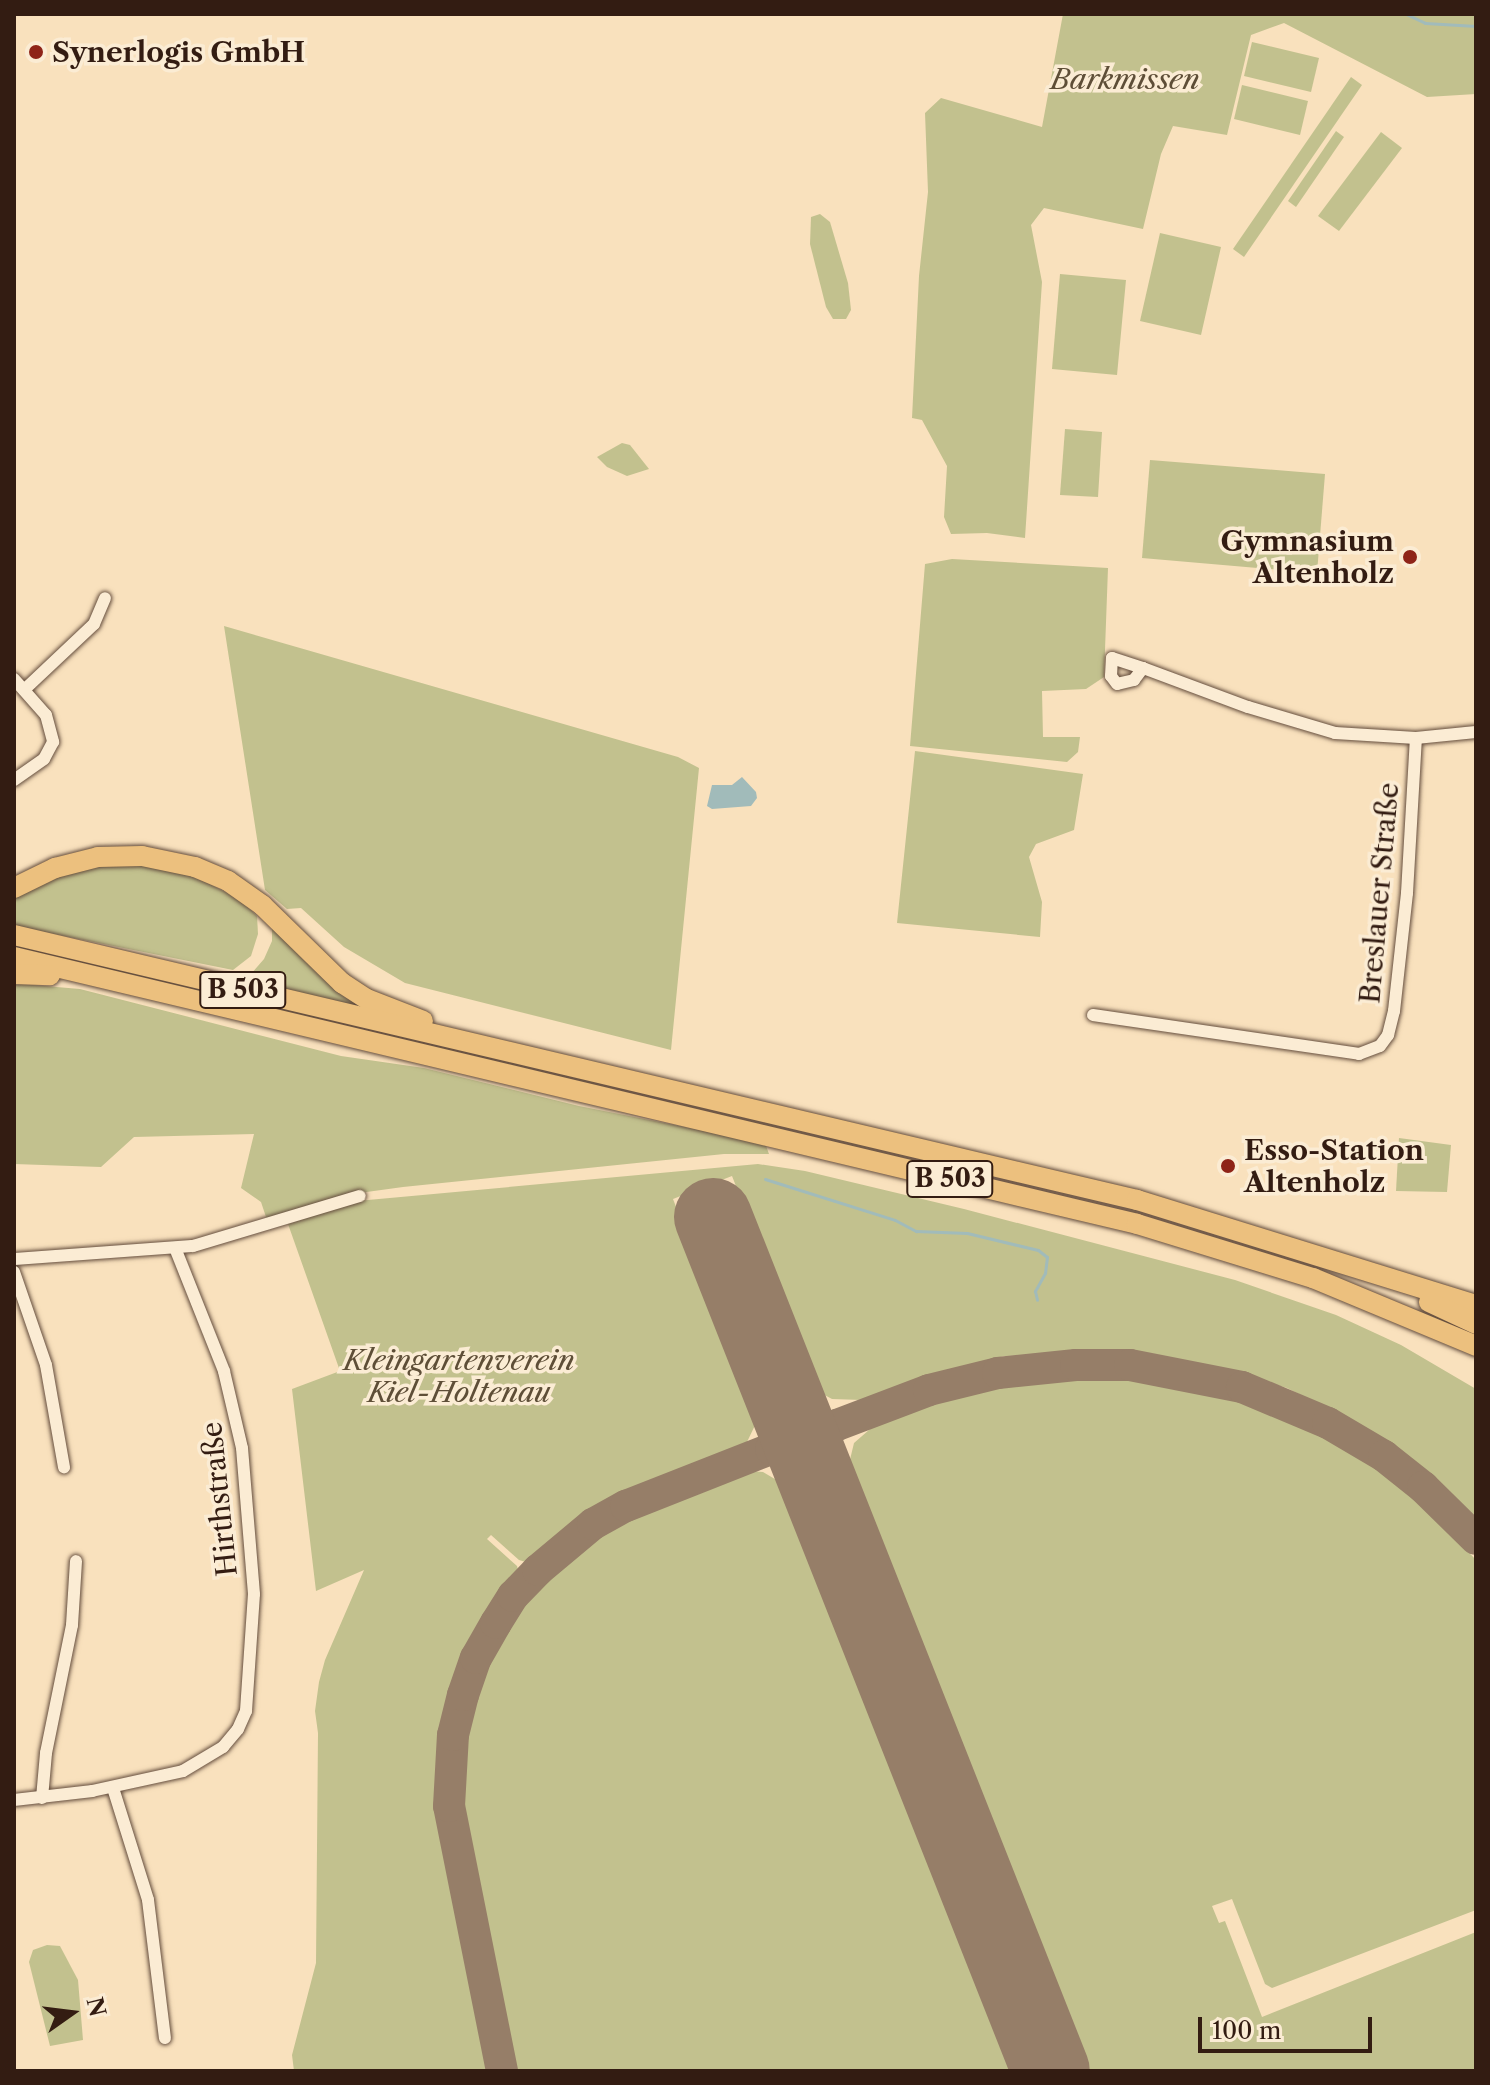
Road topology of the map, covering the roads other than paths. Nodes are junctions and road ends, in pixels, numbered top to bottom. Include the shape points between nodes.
1 (105, 598) dead end
2 (1143, 668) dead end
3 (14, 679) edge
4 (24, 690) junction
5 (1476, 732) edge
6 (1416, 738) junction
7 (14, 780) edge
8 (15, 887) edge
9 (14, 935) edge
10 (14, 957) edge
11 (14, 974) edge
12 (121, 982) junction
13 (1093, 1015) dead end
14 (473, 1041) junction
15 (360, 1196) dead end
16 (175, 1248) junction
17 (14, 1259) edge
18 (1362, 1271) junction
19 (14, 1272) edge
20 (1476, 1305) edge
21 (1476, 1324) edge
22 (1476, 1346) edge
23 (64, 1467) dead end
24 (76, 1561) dead end
25 (113, 1788) junction
26 (42, 1798) junction
27 (14, 1800) edge
28 (165, 2038) dead end

1 - 4 street via 94,624
2 - 6 street via 1327,731
3 - 4 street
4 - 7 street via 46,715 53,742 44,759
5 - 6 street
6 - 13 street, Breslauer Straße via 1394,1011 1380,1046 1359,1054
8 - 14 highway via 55,868 98,857 142,856 195,867 253,898 321,966 367,999
9 - 14 highway, B 503
10 - 12 highway, B 503
11 - 12 highway
12 - 22 highway, B 503 via 1137,1224 1313,1278
14 - 18 highway, B 503 via 1137,1200
15 - 16 street
16 - 17 street
16 - 25 street, Hirthstraße via 224,1371 242,1448 254,1594 249,1688 242,1720 223,1747 183,1771
18 - 20 highway
18 - 21 highway, B 503
19 - 23 street via 46,1365
24 - 26 street via 72,1625
25 - 26 street
25 - 28 street via 148,1900
26 - 27 street

